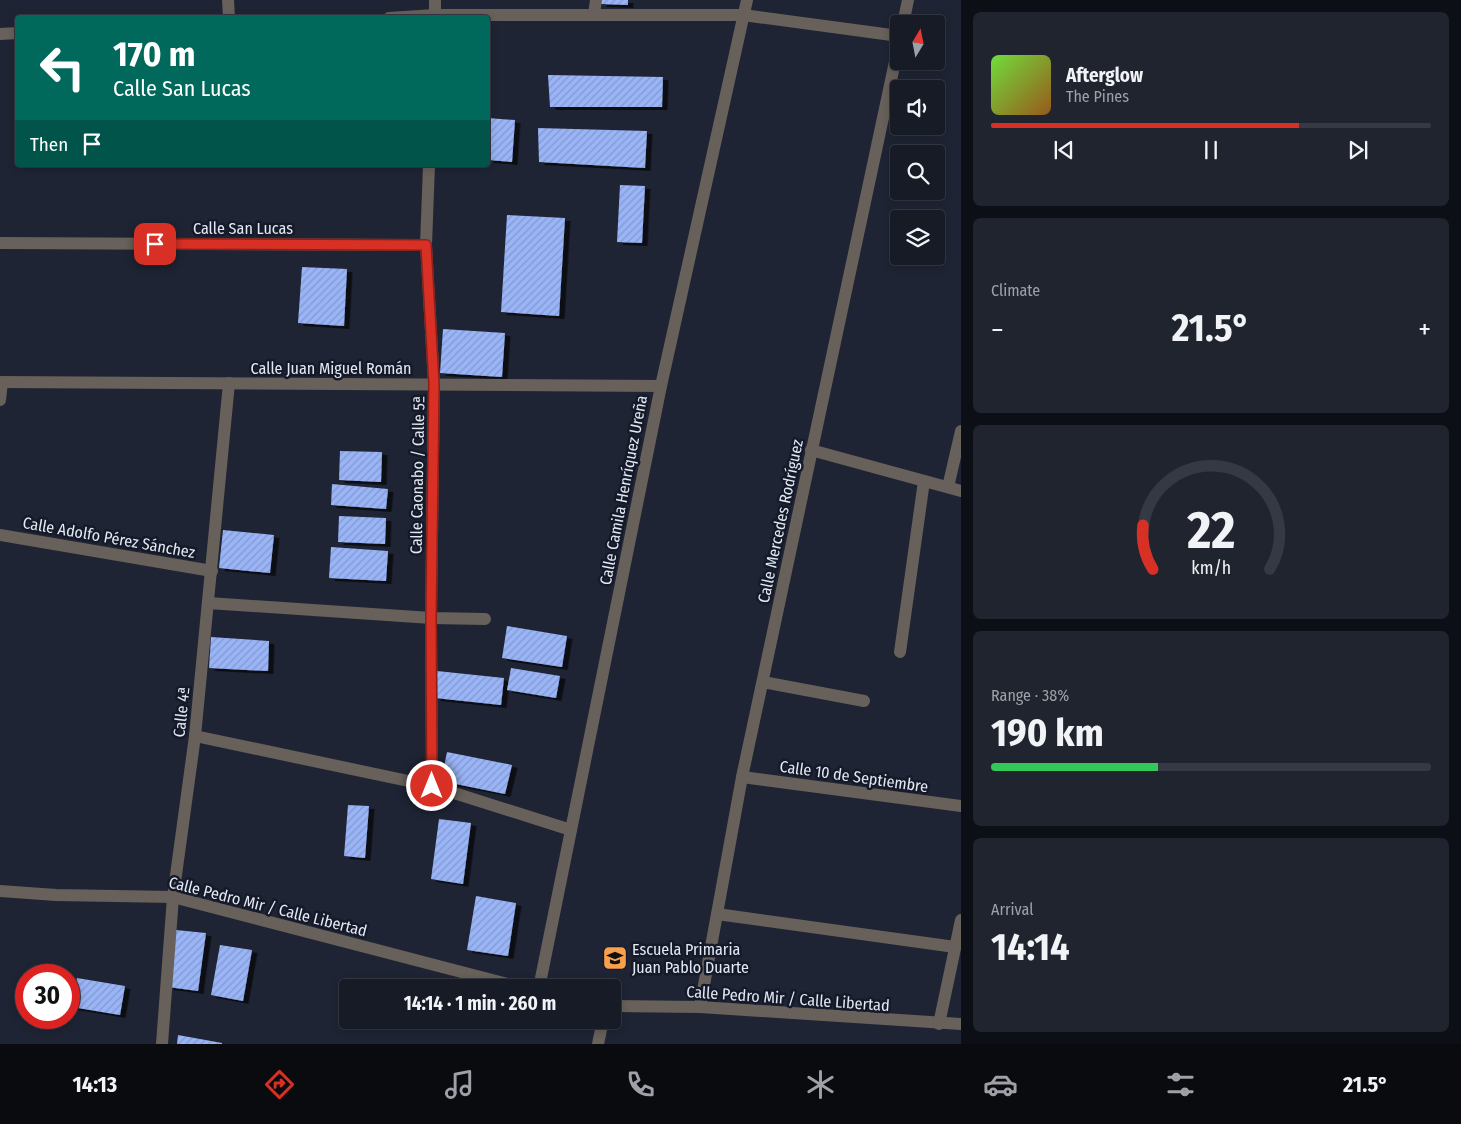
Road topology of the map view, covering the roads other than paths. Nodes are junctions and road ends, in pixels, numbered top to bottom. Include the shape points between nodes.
1 (228, 0) edge
2 (436, 0) edge
3 (596, 0) edge
4 (746, 0) edge
5 (908, 0) edge
6 (594, 14) junction
7 (229, 15) edge
8 (435, 15) edge
9 (490, 15) edge
10 (905, 15) edge
11 (743, 16) junction
12 (0, 34) edge
13 (15, 34) edge
14 (890, 35) edge
15 (893, 70) edge
16 (429, 167) edge
17 (0, 244) edge
18 (426, 245) junction
19 (1, 382) edge
20 (229, 383) junction
21 (434, 384) junction
22 (661, 386) junction
23 (0, 400) edge
24 (961, 431) edge
25 (811, 450) junction
26 (924, 481) junction
27 (948, 487) junction
28 (961, 490) edge
29 (0, 535) edge
30 (212, 571) junction
31 (208, 603) junction
32 (431, 618) junction
33 (484, 620) dead end
34 (900, 652) dead end
35 (763, 682) junction
36 (864, 701) dead end
37 (195, 736) junction
38 (742, 777) junction
39 (432, 786) junction
40 (961, 806) edge
41 (571, 830) junction
42 (0, 891) edge
43 (173, 897) junction
44 (717, 914) junction
45 (961, 920) edge
46 (955, 947) junction
47 (488, 979) edge
48 (541, 979) edge
49 (621, 1006) edge
50 (700, 1007) junction
51 (939, 1024) junction
52 (961, 1024) edge
53 (601, 1029) edge
54 (162, 1044) edge
55 (598, 1044) edge

1 - 7 street
2 - 8 street
3 - 6 street
4 - 11 street, Calle Camila Henríquez Ureña
5 - 10 street
6 - 9 street
6 - 11 street
11 - 14 street
11 - 22 street, Calle Camila Henríquez Ureña
12 - 13 street
15 - 25 street, Calle Mercedes Rodríguez
16 - 18 street, Calle Caonabo / Calle 5ª
17 - 18 street, Calle San Lucas
18 - 21 street, Calle Caonabo / Calle 5ª
19 - 20 street, Calle Juan Miguel Román
19 - 23 street
20 - 21 street, Calle Juan Miguel Román
20 - 30 street, Calle 4ª
21 - 22 street, Calle Juan Miguel Román
21 - 32 street, Calle Caonabo / Calle 5ª
22 - 41 street, Calle Camila Henríquez Ureña
24 - 27 street
25 - 26 street
25 - 35 street, Calle Mercedes Rodríguez
26 - 27 street
26 - 34 street
27 - 28 street
29 - 30 street, Calle Adolfo Pérez Sánchez
30 - 31 street, Calle 4ª
31 - 32 street
31 - 37 street, Calle 4ª
32 - 33 street
32 - 39 street, Calle Caonabo / Calle 5ª
35 - 36 street
35 - 38 street, Calle Mercedes Rodríguez
37 - 39 street
37 - 43 street, Calle 4ª
38 - 40 street, Calle 10 de Septiembre
38 - 44 street, Calle Mercedes Rodríguez
39 - 41 street
41 - 48 street, Calle Camila Henríquez Ureña
42 - 43 street, Calle Pedro Mir / Calle Libertad
43 - 47 street, Calle Pedro Mir / Calle Libertad
43 - 54 street, Calle 4ª
44 - 46 street
44 - 50 street, Calle Mercedes Rodríguez
45 - 46 street
46 - 51 street
49 - 50 street, Calle Pedro Mir / Calle Libertad
50 - 51 street, Calle Pedro Mir / Calle Libertad
51 - 52 street, Calle Pedro Mir / Calle Libertad
53 - 55 street

